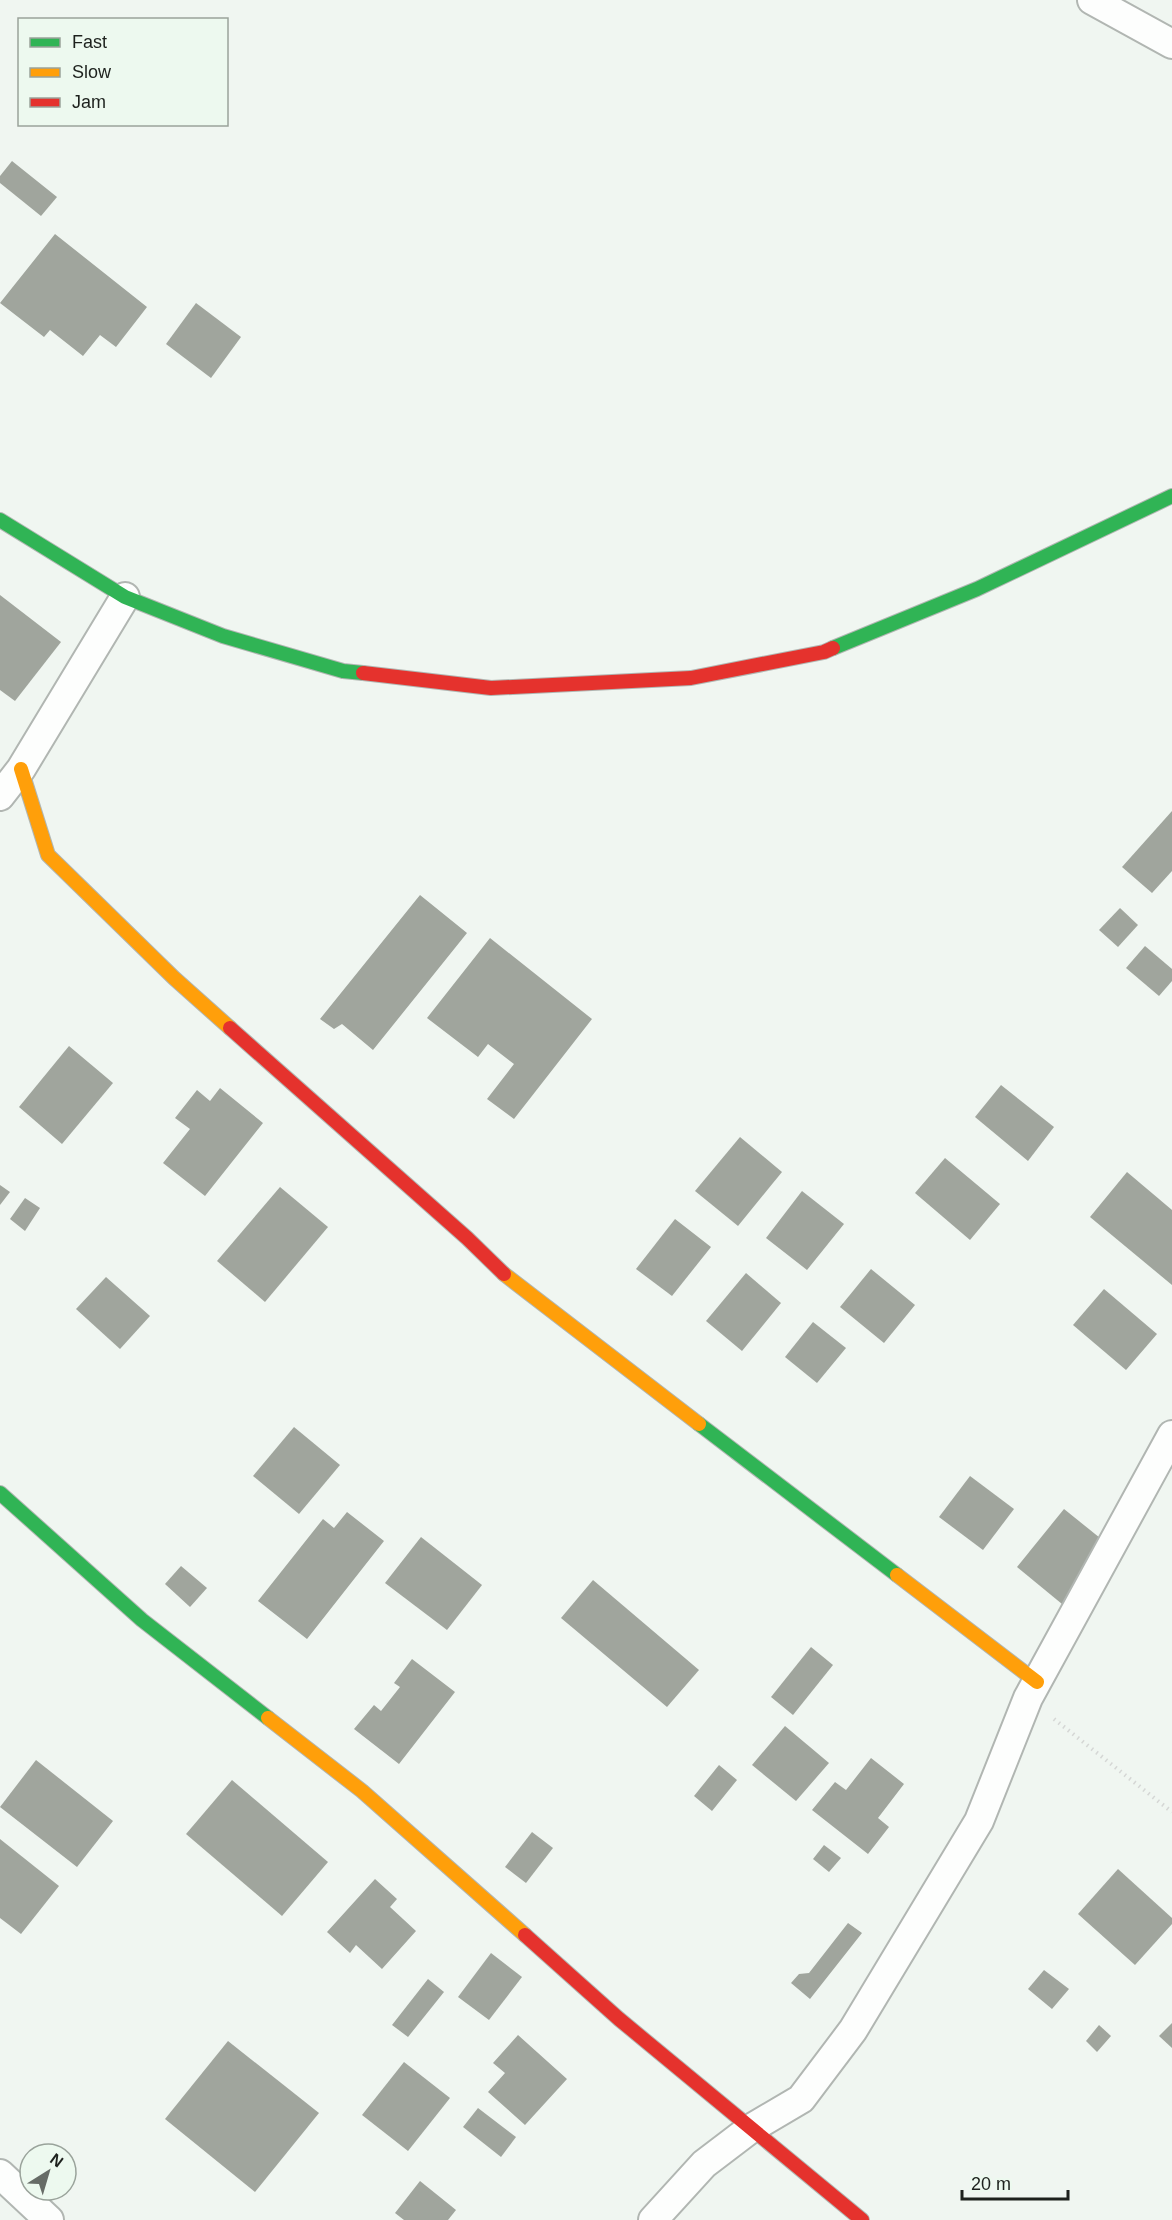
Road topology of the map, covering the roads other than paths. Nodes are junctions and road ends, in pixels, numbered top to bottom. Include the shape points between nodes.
1 (1092, 0) edge
2 (1172, 44) edge
3 (1172, 496) edge
4 (0, 520) edge
5 (125, 597) junction
6 (21, 769) junction
7 (0, 796) edge
8 (1172, 1435) edge
9 (0, 1493) edge
10 (1032, 1690) junction
11 (750, 2129) junction
12 (0, 2174) edge
13 (49, 2220) edge
14 (653, 2220) edge
15 (862, 2220) edge

1 - 2 street
3 - 5 street via 977,589 824,652 691,678 491,688 343,671 223,636
4 - 5 street
5 - 6 street
6 - 7 street
6 - 10 street via 48,855 174,978 506,1276
8 - 10 street
9 - 11 street via 142,1620 362,1791 619,2019
10 - 11 street via 980,1821 852,2030 801,2099
11 - 14 street via 704,2164
11 - 15 street
12 - 13 street

